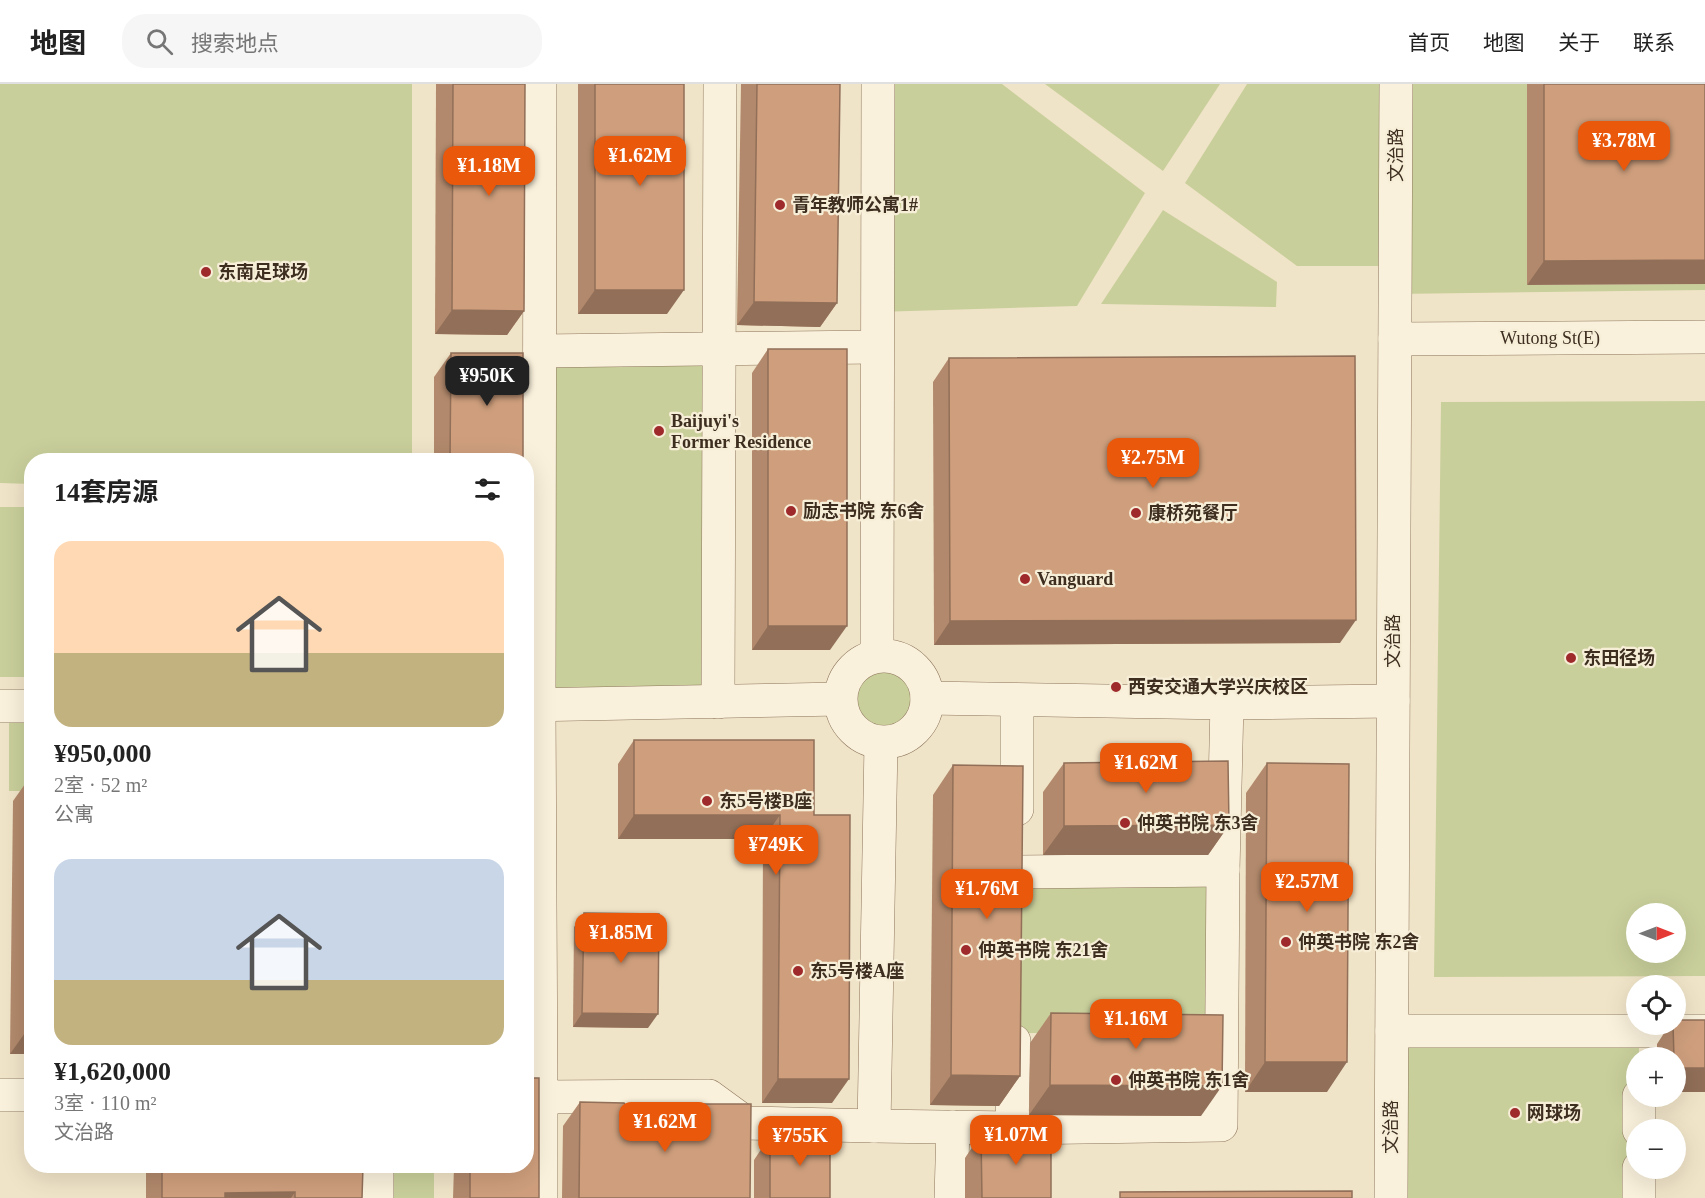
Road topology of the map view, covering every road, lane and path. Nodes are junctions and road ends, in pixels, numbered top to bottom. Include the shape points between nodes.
1 (540, 84) edge
2 (720, 84) edge
3 (878, 84) edge
4 (1396, 84) edge
5 (1705, 338) edge
6 (1395, 339) junction
7 (877, 347) junction
8 (719, 349) junction
9 (540, 351) junction
10 (534, 654) edge
11 (877, 655) junction
12 (927, 698) junction
13 (840, 699) junction
14 (1017, 700) junction
15 (1392, 701) junction
16 (718, 702) junction
17 (1227, 703) junction
18 (534, 705) edge
19 (0, 706) edge
20 (24, 706) edge
21 (881, 742) junction
22 (1223, 870) junction
23 (1018, 872) junction
24 (1017, 906) edge
25 (1022, 1025) edge
26 (1392, 1031) junction
27 (1705, 1031) edge
28 (1639, 1045) edge
29 (0, 1095) edge
30 (24, 1095) edge
31 (534, 1097) edge
32 (874, 1126) junction
33 (953, 1127) junction
34 (1012, 1128) junction
35 (377, 1173) edge
36 (1639, 1179) edge
37 (377, 1198) edge
38 (541, 1198) edge
39 (951, 1198) edge
40 (1391, 1198) edge
41 (1639, 1198) edge

1 - 9 street
2 - 8 street
3 - 7 street
4 - 6 street, 文治路
5 - 6 street, Wutong St(E)
6 - 15 street, 文治路
7 - 8 street
7 - 11 street
8 - 9 street
8 - 16 street
9 - 10 street
11 - 12 street via 903,659 915,669 923,680
11 - 13 street via 852,668 842,685
12 - 14 street
12 - 21 street via 926,710 915,730 893,742
13 - 16 street
13 - 21 street via 848,725 856,733
14 - 17 street
14 - 23 street
15 - 17 street
15 - 26 street, 文治路
16 - 18 street
17 - 22 street
19 - 20 street
21 - 32 street
22 - 23 street
22 - 34 street via 1209,1033 1221,1125
23 - 24 street
25 - 34 street
26 - 28 street
26 - 40 street, 文治路
27 - 28 street
29 - 30 street
31 - 32 street via 709,1096 746,1123 826,1138
31 - 38 street
32 - 33 street
33 - 34 street
33 - 39 street
35 - 37 street
36 - 41 street

